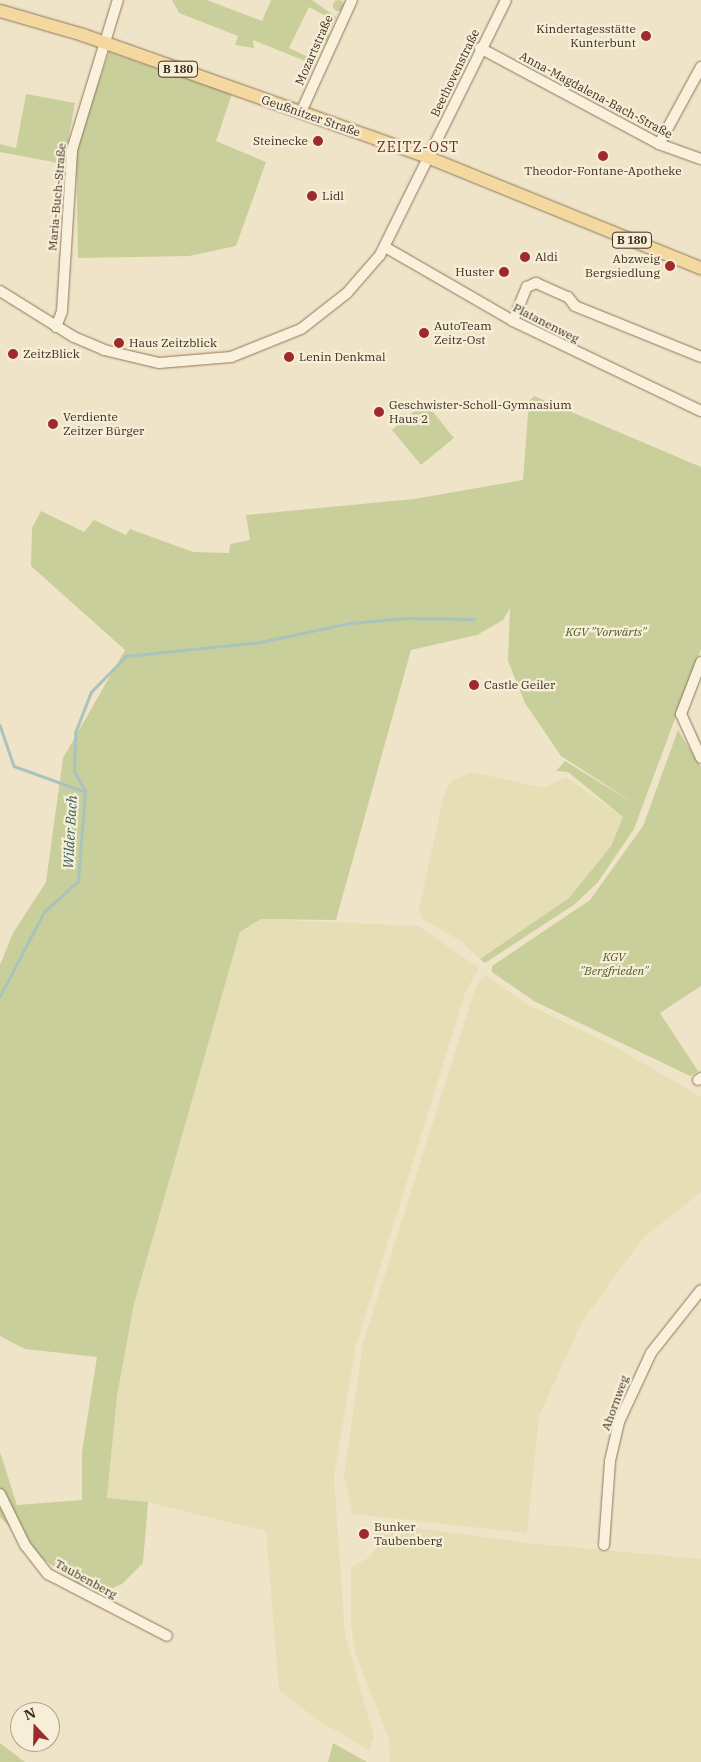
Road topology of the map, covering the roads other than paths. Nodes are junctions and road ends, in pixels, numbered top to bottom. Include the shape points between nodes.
1 (118, 0) edge
2 (352, 0) edge
3 (506, 0) edge
4 (0, 11) edge
5 (107, 43) junction
6 (480, 48) junction
7 (701, 66) edge
8 (302, 112) junction
9 (659, 144) junction
10 (428, 157) junction
11 (701, 159) edge
12 (385, 247) junction
13 (701, 268) edge
14 (0, 291) edge
15 (513, 321) junction
16 (56, 327) junction
17 (701, 356) edge
18 (701, 411) edge
19 (701, 662) edge
20 (701, 758) edge
21 (701, 1290) edge
22 (0, 1494) edge
23 (604, 1545) dead end
24 (167, 1636) dead end

1 - 5 street, Maria-Buch-Straße
2 - 8 street, Mozartstraße
3 - 6 street, Beethovenstraße
4 - 5 main road, Geußnitzer Straße / B 180
5 - 8 main road, Geußnitzer Straße / B 180
5 - 16 street, Maria-Buch-Straße via 76,134 70,172 62,311
6 - 9 street, Anna-Magdalena-Bach-Straße
6 - 10 street, Beethovenstraße
7 - 9 street
8 - 10 main road, Geußnitzer Straße / B 180
9 - 11 street, Anna-Magdalena-Bach-Straße
10 - 12 street, Beethovenstraße
10 - 13 main road, Geußnitzer Straße / B 180
12 - 15 street, Platanenweg
12 - 16 street, Beethovenstraße via 357,283 311,323 276,342 232,357 159,363 104,350
14 - 16 street, Beethovenstraße
15 - 17 street via 527,287 536,283 568,296 575,306
15 - 18 street, Platanenweg
19 - 20 street via 681,714
21 - 23 street, Ahornweg via 651,1353 619,1422 610,1461
22 - 24 street, Taubenberg via 25,1545 48,1574

